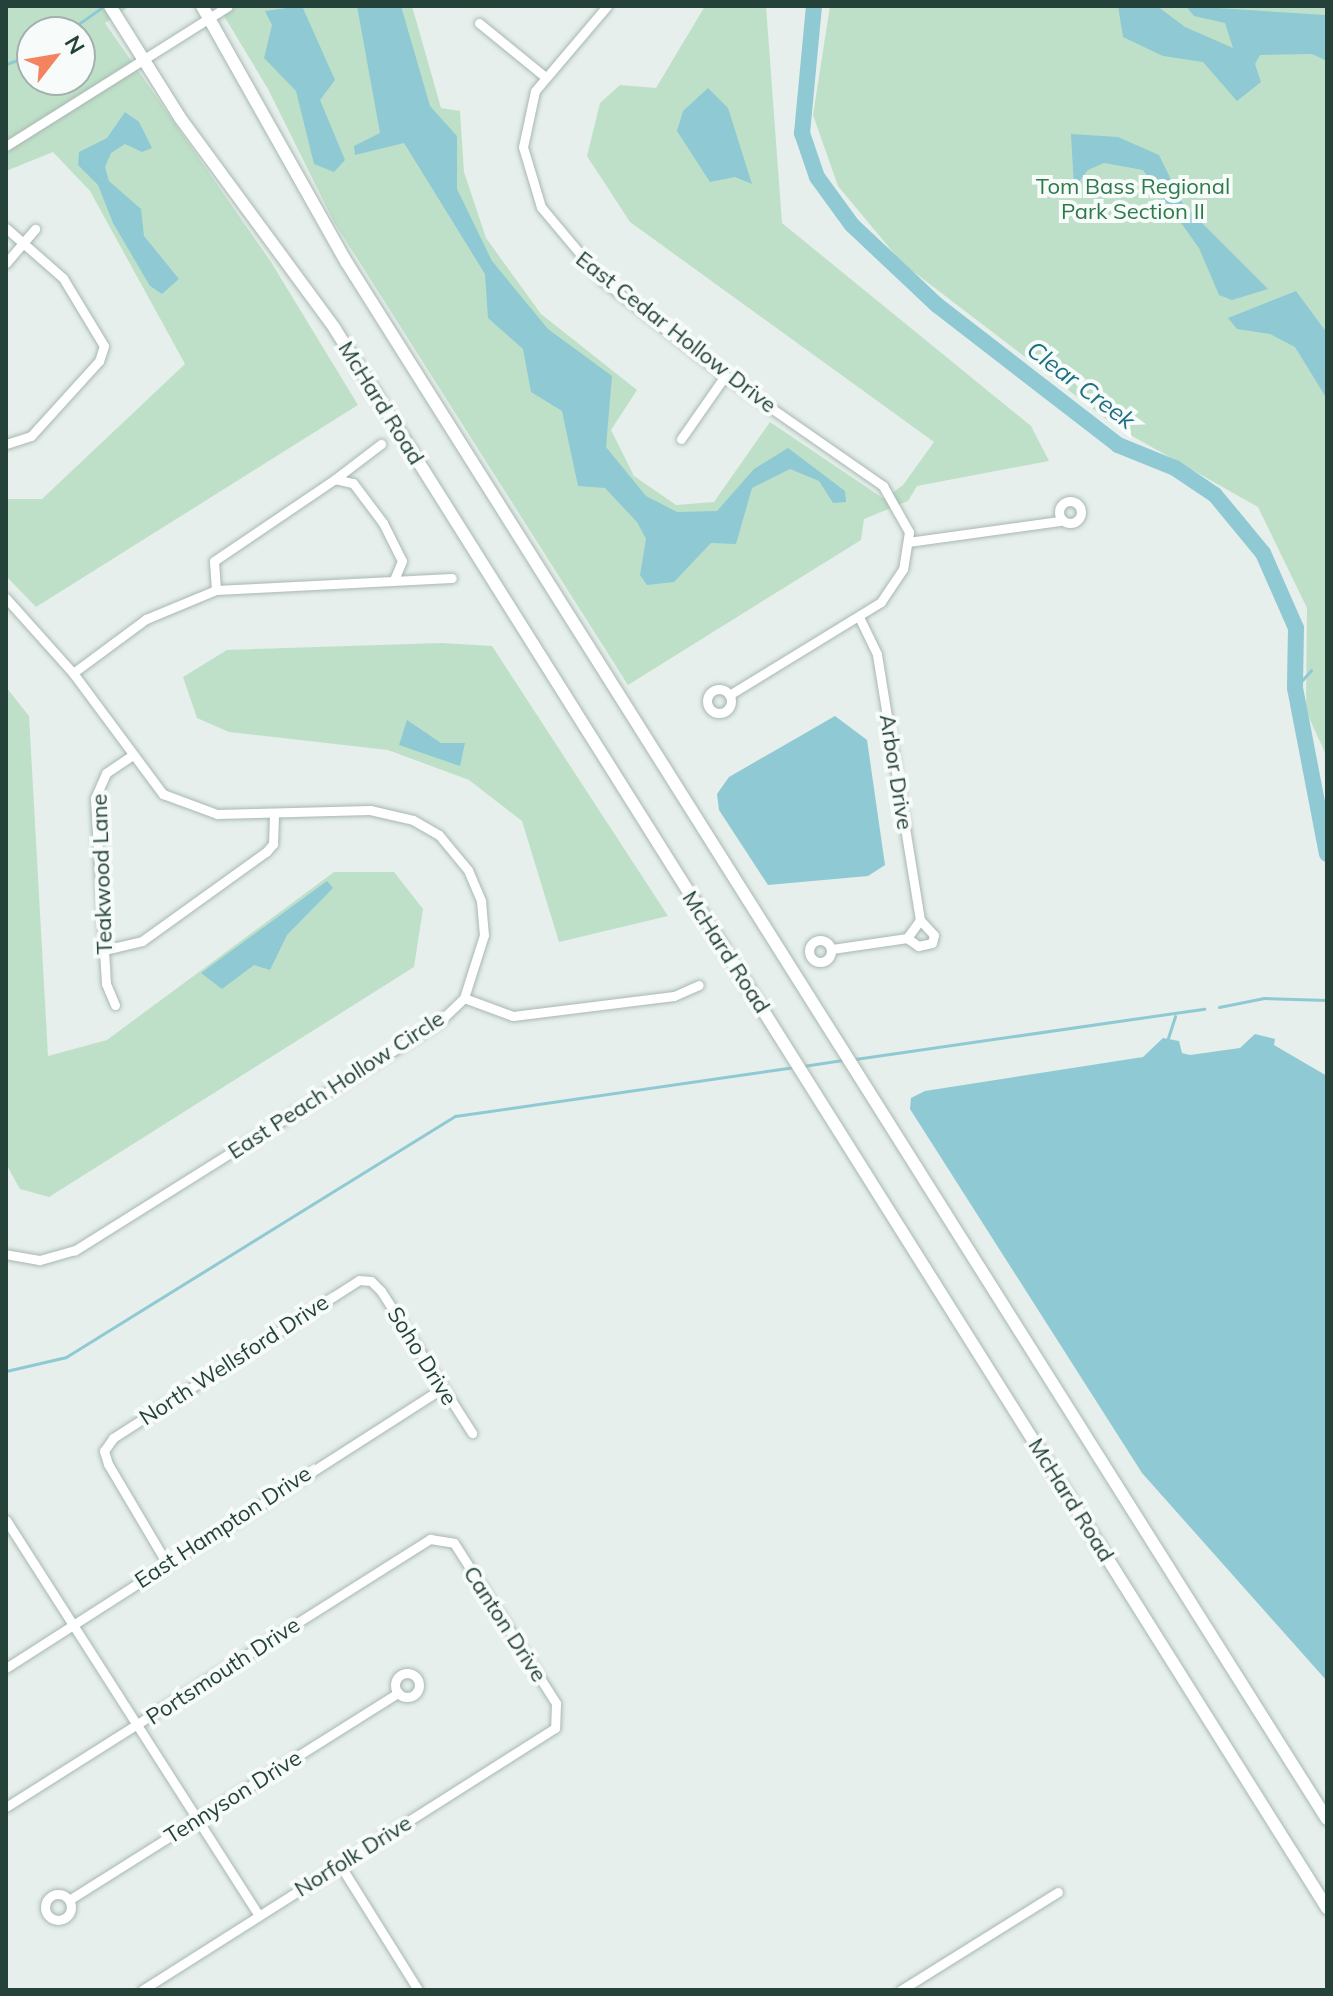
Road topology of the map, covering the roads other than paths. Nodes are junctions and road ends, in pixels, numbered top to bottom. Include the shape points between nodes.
1 (110, 6) edge
2 (202, 6) edge
3 (228, 6) edge
4 (607, 6) edge
5 (210, 19) junction
6 (479, 23) dead end
7 (143, 59) junction
8 (544, 76) junction
9 (6, 146) edge
10 (6, 228) edge
11 (35, 229) dead end
12 (26, 241) junction
13 (6, 263) edge
14 (725, 376) junction
15 (681, 439) dead end
16 (6, 444) edge
17 (381, 444) dead end
18 (335, 479) junction
19 (1060, 521) dead end
20 (908, 542) junction
21 (452, 578) dead end
22 (394, 580) junction
23 (216, 590) junction
24 (6, 598) edge
25 (859, 617) junction
26 (73, 673) junction
27 (729, 695) dead end
28 (130, 757) junction
29 (274, 814) junction
30 (920, 920) junction
31 (907, 938) junction
32 (832, 949) dead end
33 (104, 950) junction
34 (699, 985) dead end
35 (464, 998) junction
36 (115, 1005) dead end
37 (6, 1254) edge
38 (371, 1281) joint
39 (441, 1389) junction
40 (472, 1433) dead end
41 (6, 1520) edge
42 (11, 1535) edge
43 (442, 1537) joint
44 (166, 1562) junction
45 (73, 1626) junction
46 (6, 1668) edge
47 (398, 1693) dead end
48 (558, 1718) joint
49 (138, 1725) junction
50 (6, 1807) edge
51 (198, 1819) junction
52 (1327, 1819) edge
53 (340, 1865) junction
54 (1058, 1892) dead end
55 (69, 1900) dead end
56 (1327, 1908) edge
57 (259, 1915) junction
58 (142, 1990) edge
59 (418, 1990) edge
60 (901, 1990) edge

1 - 7 main road, McHard Road
2 - 5 main road, McHard Road
3 - 5 street
4 - 8 street, East Cedar Hollow Drive
5 - 7 street
5 - 52 main road, McHard Road via 347,263
6 - 8 street
7 - 9 street
7 - 56 main road, McHard Road via 335,329
8 - 14 street, East Cedar Hollow Drive via 523,147 541,207 587,267
10 - 12 street
11 - 12 street
12 - 13 street
12 - 16 street via 77,300 104,346 99,361 31,436
14 - 15 street
14 - 20 street, East Cedar Hollow Drive via 883,486 906,522
17 - 18 street
18 - 22 street via 353,483 383,523 402,561
18 - 23 street via 214,561
19 - 20 street
20 - 25 street via 891,592
21 - 22 street
22 - 23 street
23 - 26 street via 146,619
24 - 26 street, East Peach Hollow Circle
25 - 27 street
25 - 30 street, Arbor Drive via 877,654
26 - 28 street, East Peach Hollow Circle
28 - 29 street, East Peach Hollow Circle via 163,794 194,810
28 - 33 street, Teakwood Lane via 106,773 95,798
29 - 33 street via 266,852 142,941
29 - 35 street, East Peach Hollow Circle via 383,811 425,826 448,844 476,884 484,919 480,959
30 - 31 street
30 - 31 street, Arbor Drive via 934,935 932,943 918,946
31 - 32 street
33 - 36 street, Teakwood Lane via 106,984
34 - 35 street via 674,996 513,1016
35 - 37 street, East Peach Hollow Circle via 427,1030 75,1250 23,1260
38 - 39 street, Soho Drive
38 - 44 street, North Wellsford Drive via 359,1280 113,1438 104,1451
39 - 40 street, Soho Drive
39 - 44 street, East Hampton Drive
41 - 42 street
42 - 45 street
43 - 48 street, Canton Drive via 454,1543 556,1703
43 - 49 street, Portsmouth Drive
44 - 45 street, East Hampton Drive
45 - 46 street, East Hampton Drive
45 - 49 street
47 - 51 street, Tennyson Drive
48 - 53 street, Norfolk Drive via 555,1728
49 - 50 street, Portsmouth Drive
49 - 51 street
51 - 55 street, Tennyson Drive
51 - 57 street
53 - 57 street, Norfolk Drive
53 - 59 street
54 - 60 street
57 - 58 street, Norfolk Drive

